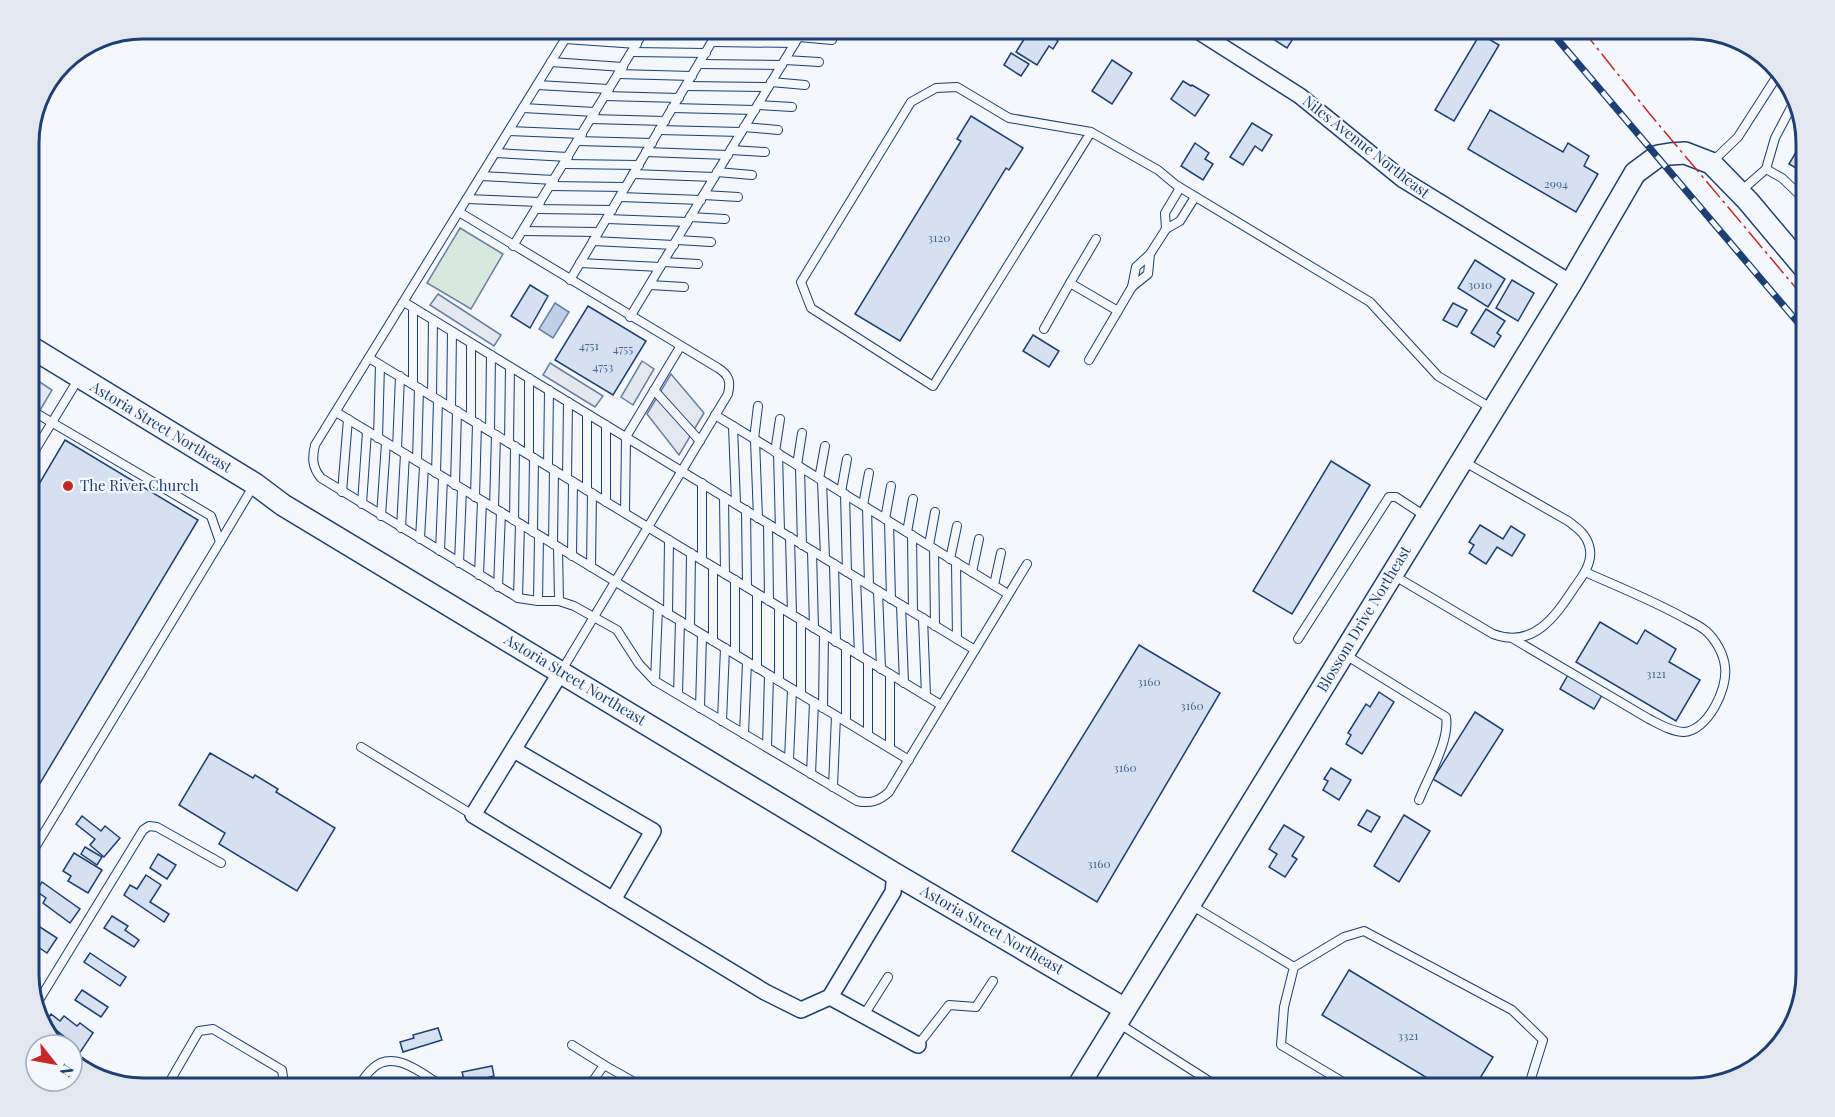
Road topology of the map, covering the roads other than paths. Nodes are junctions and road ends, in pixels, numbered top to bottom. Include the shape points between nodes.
1 (565, 39) joint
2 (640, 39) edge
3 (714, 39) edge
4 (1210, 39) edge
5 (797, 40) junction
6 (832, 40) dead end
7 (712, 42) junction
8 (634, 48) junction
9 (705, 53) junction
10 (551, 62) junction
11 (783, 62) junction
12 (819, 62) dead end
13 (699, 64) junction
14 (621, 71) junction
15 (692, 76) junction
16 (1775, 81) edge
17 (537, 85) junction
18 (770, 85) junction
19 (806, 85) dead end
20 (686, 86) junction
21 (607, 93) junction
22 (679, 98) junction
23 (756, 107) junction
24 (792, 107) dead end
25 (523, 108) junction
26 (672, 108) junction
27 (1790, 111) edge
28 (593, 116) junction
29 (665, 121) junction
30 (509, 130) junction
31 (659, 130) junction
32 (743, 130) junction
33 (778, 130) dead end
34 (1090, 132) junction
35 (579, 138) junction
36 (652, 143) junction
37 (646, 152) junction
38 (729, 152) junction
39 (765, 152) dead end
40 (495, 153) junction
41 (566, 160) junction
42 (1711, 163) junction
43 (639, 165) junction
44 (1766, 169) junction
45 (633, 174) junction
46 (752, 174) dead end
47 (716, 175) junction
48 (481, 176) junction
49 (552, 183) junction
50 (625, 188) junction
51 (1180, 188) junction
52 (1740, 191) junction
53 (1796, 193) edge
54 (620, 196) junction
55 (702, 197) junction
56 (738, 197) dead end
57 (1195, 197) junction
58 (467, 199) junction
59 (538, 205) junction
60 (612, 210) junction
61 (459, 212) junction
62 (607, 219) junction
63 (725, 219) dead end
64 (689, 220) junction
65 (1166, 229) junction
66 (522, 231) junction
67 (598, 232) junction
68 (1096, 239) dead end
69 (593, 241) junction
70 (675, 242) junction
71 (711, 242) dead end
72 (513, 246) junction
73 (1150, 254) junction
74 (1796, 258) edge
75 (580, 263) junction
76 (698, 264) dead end
77 (662, 265) junction
78 (570, 280) junction
79 (1070, 283) junction
80 (1570, 283) junction
81 (650, 285) junction
82 (684, 287) dead end
83 (1132, 287) junction
84 (404, 302) junction
85 (413, 308) junction
86 (1118, 311) junction
87 (630, 317) junction
88 (433, 320) junction
89 (1044, 329) dead end
90 (452, 332) junction
91 (471, 343) junction
92 (680, 347) junction
93 (39, 352) edge
94 (491, 355) junction
95 (369, 358) junction
96 (1089, 360) dead end
97 (380, 364) junction
98 (510, 367) junction
99 (400, 376) junction
100 (80, 377) junction
101 (529, 378) junction
102 (416, 386) junction
103 (549, 390) junction
104 (654, 390) junction
105 (435, 398) junction
106 (568, 402) junction
107 (758, 406) dead end
108 (454, 409) junction
109 (1492, 409) junction
110 (336, 412) junction
111 (587, 414) junction
112 (39, 415) edge
113 (715, 415) junction
114 (348, 419) junction
115 (780, 419) dead end
116 (474, 421) junction
117 (52, 423) junction
118 (606, 425) junction
119 (733, 426) junction
120 (367, 431) junction
121 (493, 433) junction
122 (802, 433) dead end
123 (626, 437) junction
124 (378, 438) junction
125 (754, 439) junction
126 (700, 441) junction
127 (386, 443) junction
128 (39, 444) edge
129 (512, 445) junction
130 (825, 446) dead end
131 (397, 449) junction
132 (776, 453) junction
133 (405, 454) junction
134 (532, 456) junction
135 (847, 459) dead end
136 (1461, 460) junction
137 (420, 464) junction
138 (799, 466) junction
139 (551, 468) junction
140 (681, 471) junction
141 (869, 472) dead end
142 (440, 475) junction
143 (570, 480) junction
144 (821, 480) junction
145 (255, 483) junction
146 (702, 483) junction
147 (891, 486) dead end
148 (459, 487) junction
149 (342, 492) junction
150 (589, 492) junction
151 (843, 493) junction
152 (724, 497) junction
153 (478, 499) junction
154 (913, 499) dead end
155 (606, 501) junction
156 (362, 504) junction
157 (736, 504) junction
158 (865, 507) junction
159 (498, 510) junction
160 (746, 510) junction
161 (935, 512) dead end
162 (625, 513) junction
163 (381, 516) junction
164 (1426, 517) junction
165 (758, 518) junction
166 (887, 520) junction
167 (517, 522) junction
168 (768, 524) junction
169 (957, 526) dead end
170 (648, 527) junction
171 (401, 528) junction
172 (780, 531) junction
173 (536, 534) junction
174 (909, 534) junction
175 (790, 537) junction
176 (420, 539) junction
177 (979, 539) dead end
178 (669, 540) junction
179 (220, 542) junction
180 (555, 545) junction
181 (802, 545) junction
182 (931, 547) junction
183 (440, 551) junction
184 (812, 551) junction
185 (1001, 552) dead end
186 (691, 553) junction
187 (572, 556) junction
188 (825, 558) junction
189 (702, 560) junction
190 (953, 561) junction
191 (459, 563) junction
192 (834, 564) junction
193 (1027, 564) dead end
194 (591, 567) junction
195 (713, 567) junction
196 (847, 572) junction
197 (972, 572) junction
198 (1585, 572) junction
199 (724, 574) junction
200 (1391, 574) junction
201 (479, 575) junction
202 (856, 578) junction
203 (735, 580) junction
204 (615, 582) junction
205 (869, 585) junction
206 (994, 585) junction
207 (498, 587) junction
208 (747, 587) junction
209 (878, 591) junction
210 (757, 594) junction
211 (1008, 594) junction
212 (518, 598) junction
213 (891, 599) junction
214 (559, 601) junction
215 (769, 601) junction
216 (538, 602) junction
217 (901, 605) junction
218 (779, 607) junction
219 (658, 608) junction
220 (913, 612) junction
221 (668, 614) junction
222 (792, 614) junction
223 (594, 617) junction
224 (923, 618) junction
225 (680, 621) junction
226 (801, 621) junction
227 (935, 626) junction
228 (690, 627) junction
229 (814, 628) junction
230 (824, 634) junction
231 (702, 635) junction
232 (1512, 638) junction
233 (957, 639) junction
234 (1298, 639) dead end
235 (713, 641) junction
236 (836, 642) junction
237 (846, 647) junction
238 (724, 648) junction
239 (975, 650) junction
240 (1343, 653) junction
241 (735, 654) junction
242 (859, 655) junction
243 (868, 661) junction
244 (747, 662) junction
245 (757, 668) junction
246 (881, 669) junction
247 (561, 672) junction
248 (890, 674) junction
249 (769, 675) junction
250 (655, 681) junction
251 (779, 681) junction
252 (904, 682) junction
253 (792, 689) junction
254 (678, 694) junction
255 (801, 694) junction
256 (926, 696) junction
257 (814, 702) junction
258 (941, 705) junction
259 (700, 708) junction
260 (823, 708) junction
261 (836, 716) junction
262 (722, 721) junction
263 (846, 721) junction
264 (744, 734) junction
265 (868, 735) junction
266 (361, 747) dead end
267 (767, 747) junction
268 (890, 748) junction
269 (514, 750) junction
270 (789, 760) junction
271 (909, 760) junction
272 (811, 774) junction
273 (833, 787) junction
274 (1419, 800) dead end
275 (473, 815) junction
276 (39, 841) edge
277 (221, 862) dead end
278 (895, 874) junction
279 (613, 900) junction
280 (1190, 904) junction
281 (1294, 967) junction
282 (888, 977) dead end
283 (993, 981) dead end
284 (42, 996) edge
285 (830, 997) junction
286 (864, 1015) junction
287 (1121, 1016) junction
288 (572, 1045) dead end
289 (918, 1045) joint
290 (604, 1065) junction
291 (172, 1078) edge
292 (283, 1078) edge
293 (365, 1078) edge
294 (428, 1078) edge
295 (595, 1078) edge
296 (626, 1078) edge
297 (1084, 1078) edge
298 (1205, 1078) edge
299 (1335, 1078) edge
300 (1531, 1078) edge

1 - 8 lane
1 - 10 lane
2 - 8 lane
3 - 7 lane
4 - 80 street, Niles Avenue Northeast via 1300,96 1411,185
5 - 6 lane
5 - 7 lane
5 - 11 lane
7 - 9 lane
8 - 9 lane
8 - 14 lane
9 - 13 lane
10 - 14 lane
10 - 17 lane
11 - 12 lane
11 - 13 lane
11 - 18 lane
13 - 15 lane
14 - 15 lane
14 - 21 lane
15 - 20 lane
16 - 42 lane via 1738,137
17 - 21 lane
17 - 25 lane
18 - 19 lane
18 - 20 lane
18 - 23 lane
20 - 22 lane
21 - 22 lane
21 - 28 lane
22 - 26 lane
23 - 24 lane
23 - 26 lane
23 - 32 lane
25 - 28 lane
25 - 30 lane
26 - 29 lane
27 - 44 lane via 1775,138
28 - 29 lane
28 - 35 lane
29 - 31 lane
30 - 35 lane
30 - 40 lane
31 - 32 lane
31 - 36 lane
32 - 33 lane
32 - 38 lane
34 - 34 lane via 1009,118 957,87 936,88 911,102 801,282 811,308 933,386
34 - 51 lane via 1158,170
35 - 36 lane
35 - 41 lane
36 - 37 lane
37 - 38 lane
37 - 43 lane
38 - 39 lane
38 - 47 lane
40 - 41 lane
40 - 48 lane
41 - 43 lane
41 - 49 lane
42 - 52 street
42 - 80 street, Blossom Drive Northeast via 1685,153 1658,156 1635,173
43 - 45 lane
44 - 52 lane
44 - 53 lane
45 - 47 lane
45 - 50 lane
46 - 47 lane
47 - 55 lane
48 - 49 lane
48 - 58 lane
49 - 50 lane
49 - 59 lane
50 - 54 lane
51 - 57 lane
51 - 65 lane via 1165,213
52 - 74 street
54 - 55 lane
54 - 60 lane
55 - 56 lane
55 - 64 lane
57 - 65 lane via 1180,221
57 - 109 lane via 1370,302 1438,376
58 - 59 lane
58 - 61 lane
59 - 60 lane
59 - 66 lane
60 - 62 lane
61 - 72 lane
61 - 84 lane
62 - 64 lane
62 - 67 lane
63 - 64 lane
64 - 70 lane
65 - 73 lane
66 - 67 lane
66 - 72 lane
67 - 69 lane
68 - 79 lane
69 - 70 lane
69 - 75 lane
70 - 71 lane
70 - 77 lane
72 - 78 lane
73 - 83 lane via 1136,267
73 - 83 lane via 1148,274
75 - 77 lane
75 - 78 lane
76 - 77 lane
77 - 81 lane
78 - 87 lane
79 - 86 lane
79 - 89 lane
80 - 109 street, Blossom Drive Northeast
81 - 82 lane
81 - 87 lane
83 - 86 lane
84 - 85 lane
84 - 95 lane
85 - 88 lane
85 - 102 lane
86 - 96 lane
87 - 92 lane
88 - 90 lane
88 - 105 lane
90 - 91 lane
90 - 108 lane
91 - 94 lane
91 - 116 lane
92 - 104 lane
92 - 113 lane via 729,378 728,394
93 - 100 street, Astoria Street Northeast
94 - 98 lane
94 - 121 lane
95 - 97 lane
95 - 110 lane
97 - 99 lane
97 - 124 lane
98 - 101 lane
98 - 129 lane
99 - 102 lane
99 - 131 lane
100 - 117 lane
100 - 145 street, Astoria Street Northeast
101 - 103 lane
101 - 134 lane
102 - 105 lane
102 - 137 lane
103 - 106 lane
103 - 139 lane
104 - 123 lane
104 - 126 lane
105 - 108 lane
105 - 142 lane
106 - 111 lane
106 - 143 lane
107 - 125 lane
108 - 116 lane
108 - 148 lane
109 - 136 street, Blossom Drive Northeast
110 - 114 lane
110 - 149 lane via 312,457 321,478
111 - 118 lane
111 - 150 lane
112 - 117 lane
113 - 119 lane
113 - 126 lane
114 - 120 lane
114 - 149 lane
115 - 132 lane
116 - 121 lane
116 - 153 lane
117 - 128 lane
117 - 179 lane via 211,516
118 - 123 lane
118 - 155 lane
119 - 125 lane
119 - 157 lane
120 - 124 lane
120 - 156 lane
121 - 129 lane
121 - 159 lane
122 - 138 lane
123 - 140 lane
123 - 162 lane
124 - 127 lane
125 - 132 lane
125 - 165 lane
126 - 140 lane
127 - 131 lane
127 - 163 lane
129 - 134 lane
129 - 167 lane
130 - 144 lane
131 - 133 lane
132 - 138 lane
132 - 172 lane
133 - 137 lane
133 - 171 lane
134 - 139 lane
134 - 173 lane
135 - 151 lane
136 - 164 street, Blossom Drive Northeast
136 - 198 lane via 1581,531 1590,550
137 - 142 lane
137 - 176 lane
138 - 144 lane
138 - 181 lane
139 - 143 lane
139 - 180 lane
140 - 146 lane
140 - 170 lane
141 - 158 lane
142 - 148 lane
142 - 183 lane
143 - 150 lane
143 - 187 lane
144 - 151 lane
144 - 188 lane
145 - 179 lane
145 - 247 street, Astoria Street Northeast via 283,505
146 - 152 lane
146 - 189 lane
147 - 166 lane
148 - 153 lane
148 - 191 lane
149 - 156 lane
150 - 155 lane
150 - 194 lane
151 - 158 lane
151 - 196 lane
152 - 157 lane
152 - 199 lane
153 - 159 lane
153 - 201 lane
154 - 174 lane
155 - 162 lane
156 - 163 lane
157 - 160 lane
158 - 166 lane
158 - 205 lane
159 - 167 lane
159 - 207 lane
160 - 165 lane
160 - 208 lane
161 - 182 lane
162 - 170 lane
163 - 171 lane
164 - 200 street, Blossom Drive Northeast
164 - 234 lane via 1396,497 1389,497
165 - 168 lane
166 - 174 lane
166 - 213 lane
167 - 173 lane
167 - 212 lane
168 - 172 lane
168 - 215 lane
169 - 190 lane
170 - 178 lane
170 - 204 lane
171 - 176 lane
172 - 175 lane
173 - 180 lane
173 - 216 lane
174 - 182 lane
174 - 220 lane
175 - 181 lane
175 - 222 lane
176 - 183 lane
177 - 197 lane
178 - 186 lane
178 - 221 lane
179 - 276 lane
180 - 187 lane
180 - 214 lane
181 - 184 lane
182 - 190 lane
182 - 227 lane
183 - 191 lane
184 - 188 lane
184 - 229 lane
185 - 206 lane
186 - 189 lane
186 - 228 lane
187 - 194 lane
188 - 192 lane
189 - 195 lane
190 - 197 lane
190 - 233 lane
191 - 201 lane
192 - 196 lane
192 - 236 lane
193 - 211 lane
194 - 204 lane
195 - 199 lane
195 - 235 lane
196 - 202 lane
197 - 206 lane
198 - 232 lane via 1544,626
198 - 232 lane via 1705,630 1720,649 1725,679 1719,698 1702,722 1683,732 1668,728
199 - 203 lane
200 - 232 lane via 1493,634
200 - 240 street, Blossom Drive Northeast
201 - 207 lane
202 - 205 lane
202 - 242 lane
203 - 208 lane
203 - 241 lane
204 - 219 lane
204 - 223 lane
205 - 209 lane
206 - 211 lane
207 - 212 lane
208 - 210 lane
209 - 213 lane
209 - 246 lane
210 - 215 lane
210 - 245 lane
211 - 239 lane
212 - 216 lane
213 - 217 lane
214 - 216 lane
214 - 223 lane
215 - 218 lane
217 - 220 lane
217 - 252 lane
218 - 222 lane
218 - 251 lane
219 - 221 lane
219 - 250 lane
220 - 224 lane
221 - 225 lane
222 - 226 lane
223 - 247 lane
223 - 250 lane via 617,630
224 - 227 lane
224 - 256 lane
225 - 228 lane
225 - 254 lane
226 - 229 lane
226 - 255 lane
227 - 233 lane
228 - 231 lane
229 - 230 lane
230 - 236 lane
230 - 260 lane
231 - 235 lane
231 - 259 lane
233 - 239 lane
235 - 238 lane
236 - 237 lane
237 - 242 lane
237 - 263 lane
238 - 241 lane
238 - 262 lane
239 - 258 lane
240 - 274 lane via 1446,717 1448,728
240 - 280 street, Blossom Drive Northeast
241 - 244 lane
242 - 243 lane
243 - 246 lane
243 - 265 lane
244 - 245 lane
244 - 264 lane
245 - 249 lane
246 - 248 lane
247 - 269 street
247 - 278 street, Astoria Street Northeast
248 - 252 lane
248 - 268 lane
249 - 251 lane
249 - 267 lane
250 - 254 lane
251 - 253 lane
252 - 256 lane
253 - 255 lane
253 - 270 lane
254 - 259 lane
255 - 257 lane
256 - 258 lane
257 - 260 lane
257 - 272 lane
258 - 271 lane
259 - 262 lane
260 - 261 lane
261 - 263 lane
261 - 273 lane
262 - 264 lane
263 - 265 lane
264 - 267 lane
265 - 268 lane
266 - 275 lane
267 - 270 lane
268 - 271 lane
269 - 275 street
269 - 279 street via 653,831
270 - 272 lane
271 - 273 lane via 889,792 874,802 858,801
272 - 273 lane
275 - 279 street
277 - 284 lane via 157,827 143,830
278 - 285 street via 893,892
278 - 287 street, Astoria Street Northeast
279 - 285 street via 801,1010
280 - 281 lane
280 - 287 street, Blossom Drive Northeast
281 - 299 lane via 1284,1007 1281,1045
281 - 300 lane via 1344,937 1364,931 1512,1010 1543,1040
282 - 286 lane
283 - 289 lane via 976,1007 949,1005
285 - 286 street
286 - 289 street
287 - 297 street, Blossom Drive Northeast
287 - 298 lane
288 - 290 lane
290 - 295 lane
290 - 296 lane
291 - 292 lane via 199,1031 213,1029 282,1070
293 - 294 lane via 385,1060 401,1062

